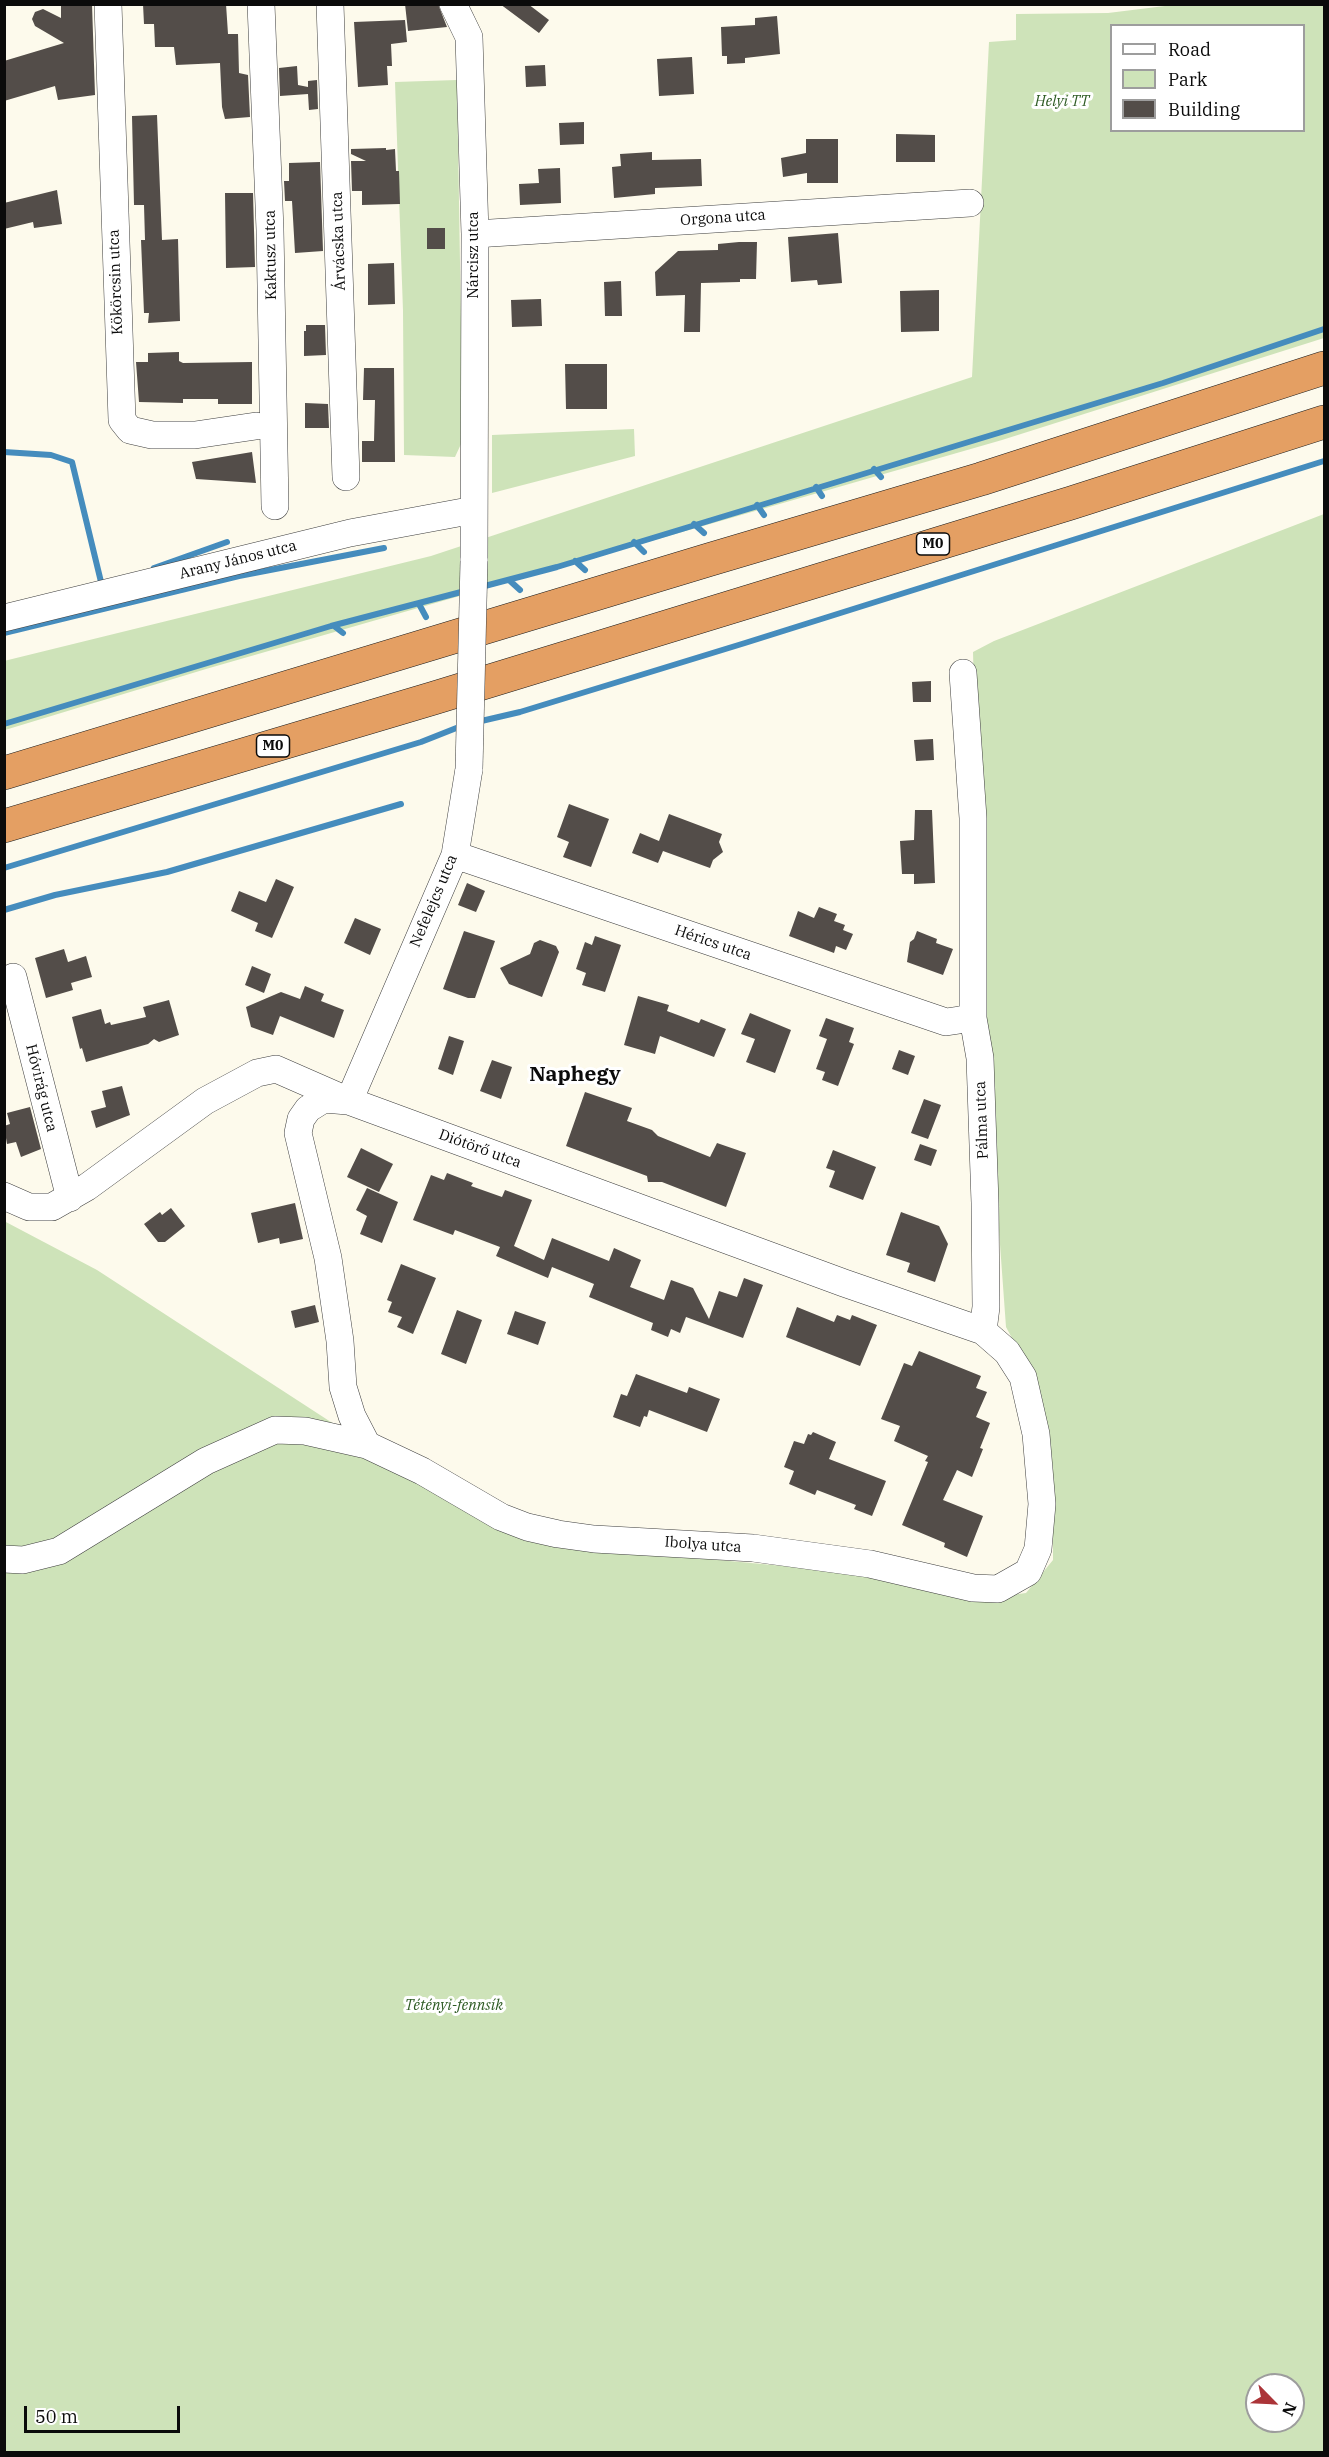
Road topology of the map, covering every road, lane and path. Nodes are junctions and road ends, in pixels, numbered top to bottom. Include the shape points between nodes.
1 (108, 4) edge
2 (261, 4) edge
3 (330, 4) edge
4 (453, 4) edge
5 (970, 203) dead end
6 (475, 234) junction
7 (1324, 368) edge
8 (1324, 422) edge
9 (256, 426) dead end
10 (346, 477) dead end
11 (275, 506) dead end
12 (474, 510) junction
13 (4, 618) edge
14 (963, 673) dead end
15 (4, 773) edge
16 (4, 826) edge
17 (455, 855) junction
18 (13, 977) dead end
19 (973, 1018) junction
20 (285, 1071) junction
21 (349, 1101) junction
22 (298, 1133) junction
23 (4, 1196) edge
24 (70, 1198) junction
25 (983, 1331) junction
26 (367, 1445) junction
27 (4, 1559) edge

1 - 9 street, Kökörcsin utca via 122,420 130,430 152,435 195,435
2 - 11 street, Kaktusz utca
3 - 10 street, Árvácska utca
4 - 6 street, Nárcisz utca via 469,37
5 - 6 street, Orgona utca
6 - 12 street, Nárcisz utca
7 - 15 highway via 981,479
8 - 16 highway, M0 via 434,698
12 - 13 street, Arany János utca via 350,533
12 - 17 street, Nefelejcs utca, bridge via 469,769
14 - 19 street, Pálma utca via 973,818
17 - 19 street, Hérics utca via 946,1022
17 - 21 street, Nefelejcs utca
18 - 24 street, Hóvirág utca
19 - 25 street, Pálma utca via 980,1058 986,1307
20 - 21 street, Diótörő utca
20 - 22 street
20 - 24 street via 257,1073 205,1101
21 - 22 street via 324,1099 308,1109
21 - 25 street, Diótörő utca
22 - 26 street via 328,1258 343,1387
23 - 24 street via 41,1209
25 - 26 street, Ibolya utca via 1007,1352 1023,1377 1035,1434 1042,1504 1038,1549 1028,1572 998,1589 973,1588 870,1564 753,1548 594,1539 527,1527
26 - 27 street, Ibolya utca via 305,1431 275,1430 198,1466 59,1551 23,1560

